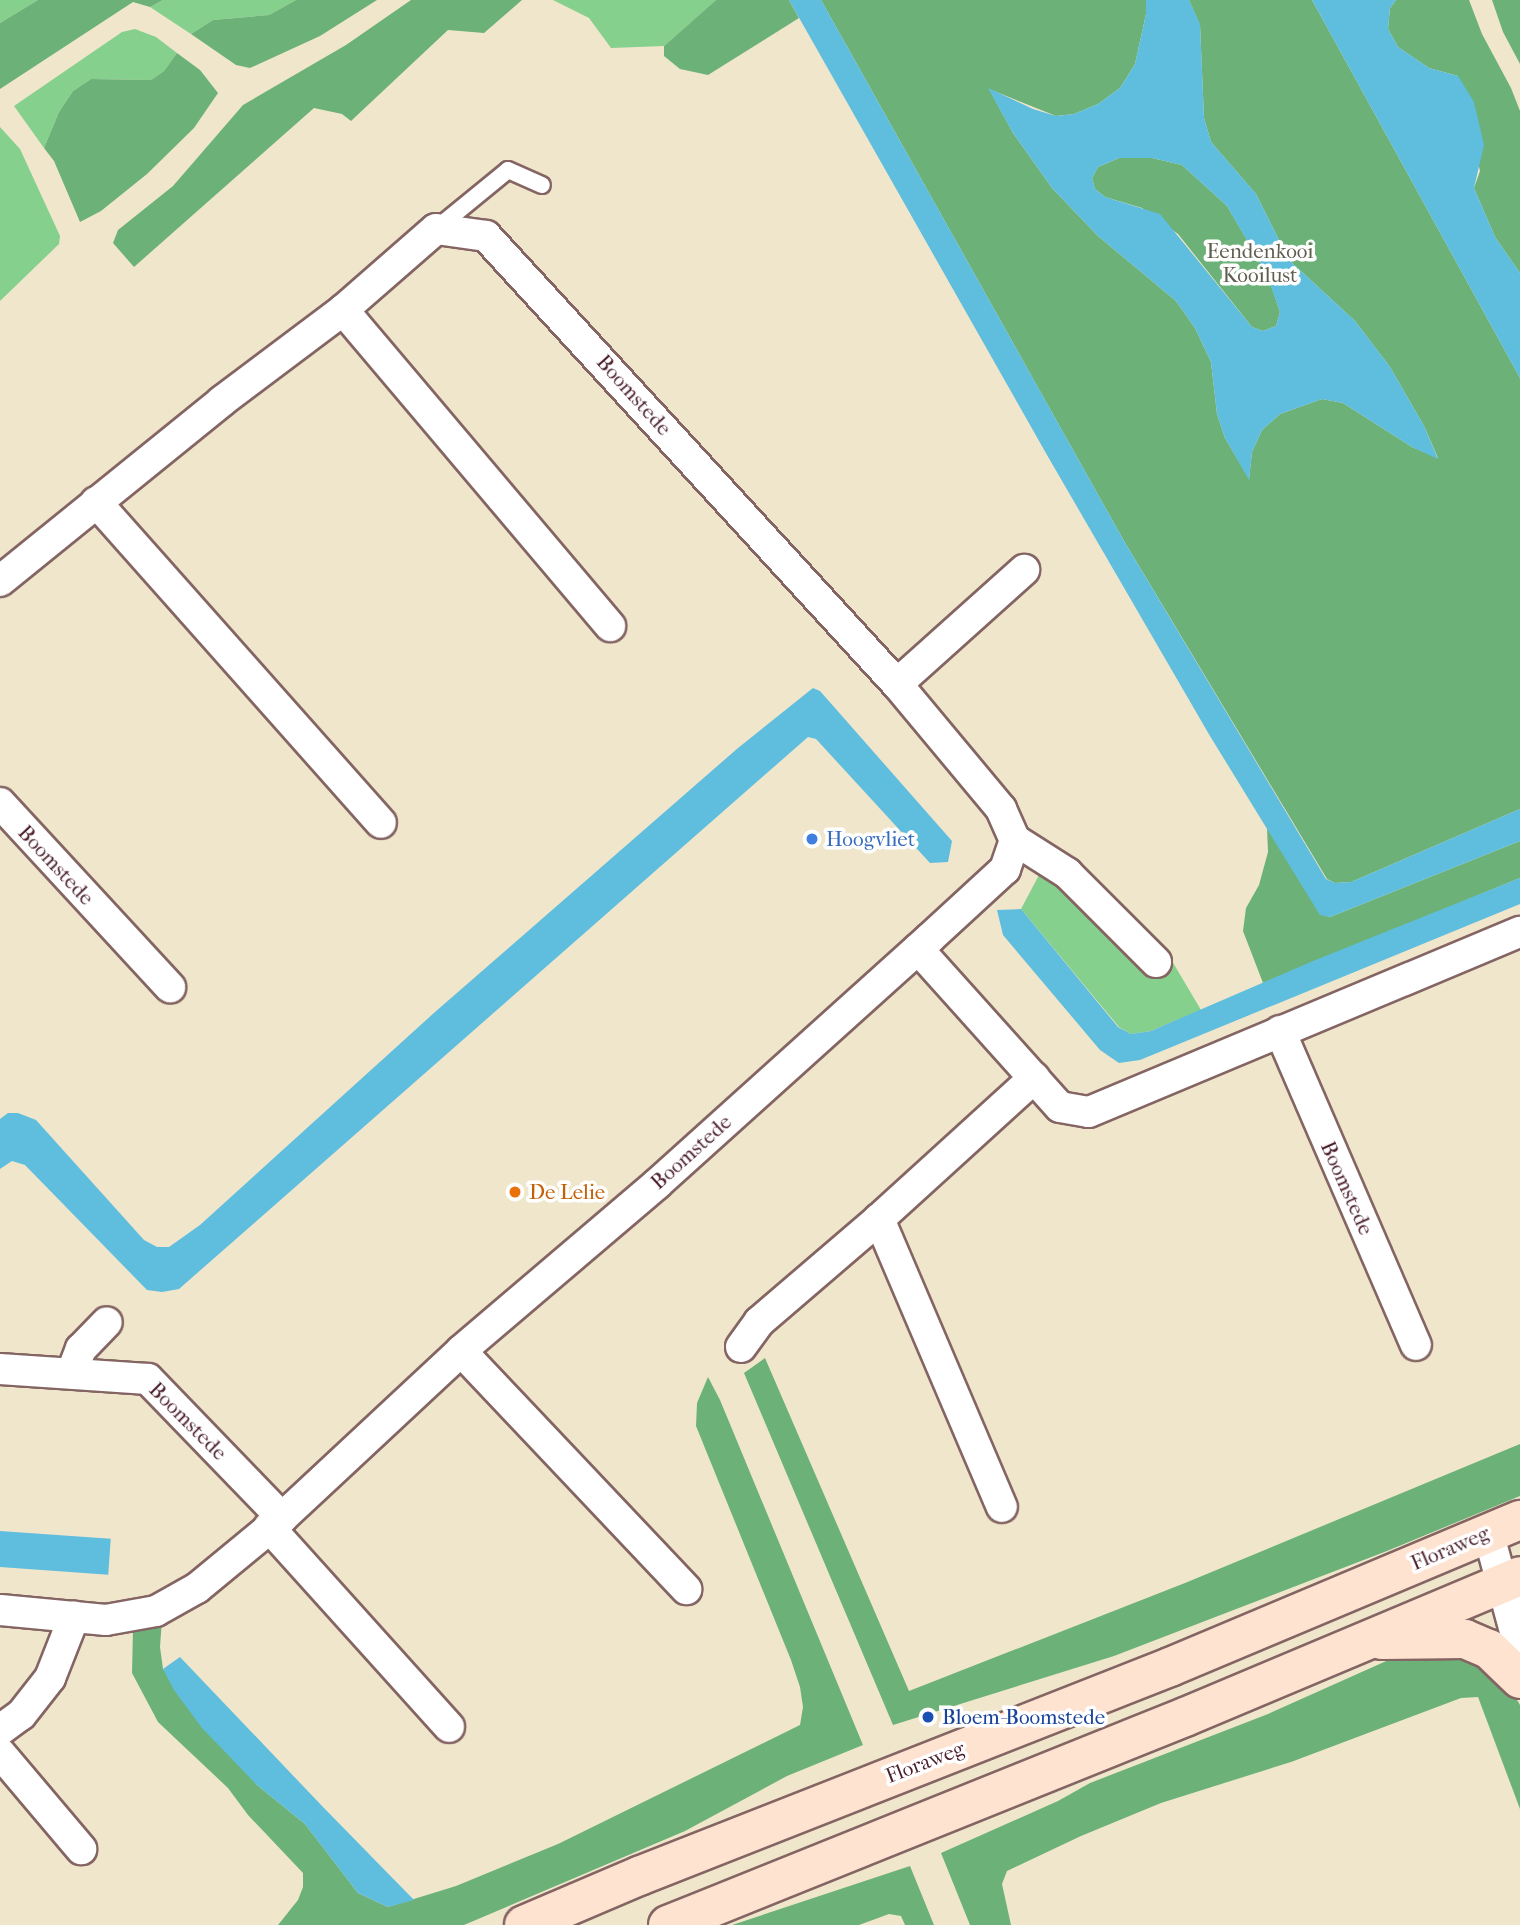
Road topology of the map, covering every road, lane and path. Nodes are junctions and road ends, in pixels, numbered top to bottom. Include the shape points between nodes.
1 (542, 186) dead end
2 (436, 229) junction
3 (343, 310) junction
4 (96, 502) junction
5 (1024, 570) dead end
6 (0, 581) edge
7 (610, 626) dead end
8 (897, 684) junction
9 (0, 803) edge
10 (381, 823) dead end
11 (1015, 840) junction
12 (1520, 932) edge
13 (918, 949) junction
14 (1156, 962) dead end
15 (170, 987) dead end
16 (1280, 1031) junction
17 (1034, 1078) junction
18 (880, 1219) junction
19 (107, 1322) dead end
20 (1416, 1345) dead end
21 (741, 1347) dead end
22 (461, 1351) junction
23 (0, 1369) edge
24 (72, 1372) junction
25 (1002, 1507) dead end
26 (276, 1523) junction
27 (1504, 1526) edge
28 (1515, 1579) edge
29 (686, 1589) dead end
30 (0, 1610) edge
31 (74, 1617) junction
32 (1363, 1640) junction
33 (1520, 1650) edge
34 (1520, 1679) edge
35 (449, 1727) dead end
36 (0, 1730) edge
37 (0, 1753) edge
38 (81, 1849) dead end
39 (524, 1925) edge
40 (668, 1925) edge

1 - 2 lane via 508,170
2 - 3 street
2 - 8 street, Boomstede via 486,236
3 - 4 street
3 - 7 street
4 - 6 street
4 - 10 street
5 - 8 street
8 - 11 street, Boomstede via 1002,809
9 - 15 street, Boomstede
11 - 13 street, Boomstede via 1005,869
11 - 14 street via 1067,873
12 - 16 street
13 - 17 street
13 - 22 street, Boomstede via 657,1184
16 - 17 street via 1088,1112 1059,1107
16 - 20 street, Boomstede
17 - 18 street
18 - 21 street via 760,1322
18 - 25 street
19 - 24 street via 81,1349
22 - 26 street, Boomstede
22 - 29 street
23 - 24 street, Boomstede
24 - 26 street, Boomstede via 148,1379
26 - 31 street, Boomstede via 198,1588 156,1611 106,1620
26 - 35 street, Boomstede
27 - 28 street
27 - 39 main road, Floraweg via 1171,1667
28 - 32 main road
28 - 33 street
30 - 31 street, Boomstede
31 - 36 street via 50,1678 21,1715
32 - 34 main road via 1465,1639 1489,1649
32 - 40 main road via 1185,1717
37 - 38 street

